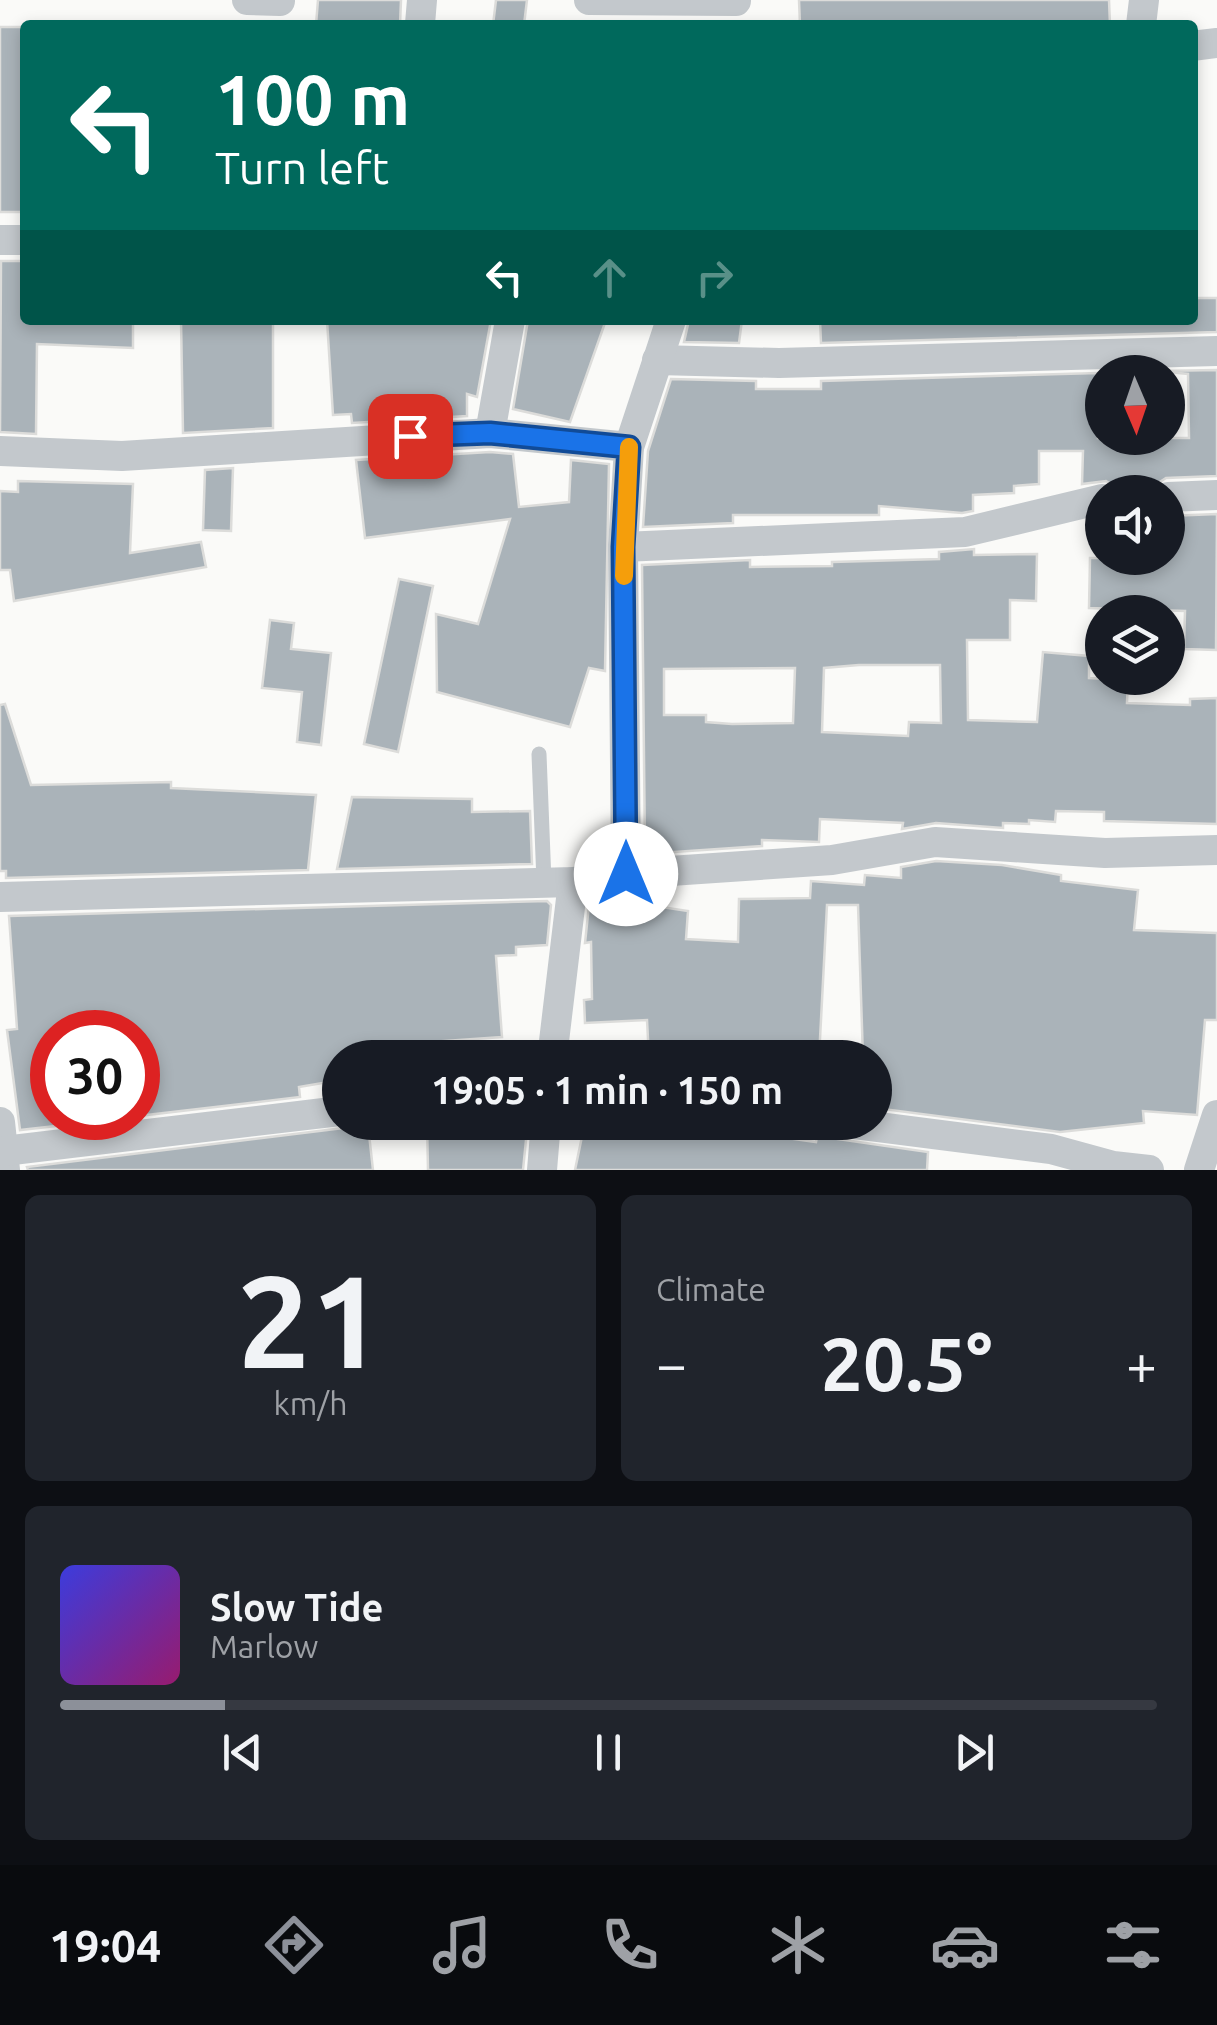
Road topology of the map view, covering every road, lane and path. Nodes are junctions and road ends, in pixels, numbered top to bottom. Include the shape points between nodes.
1 (247, 0) edge
2 (589, 0) edge
3 (736, 0) edge
4 (280, 1) edge
5 (509, 325) edge
6 (669, 325) edge
7 (1217, 350) edge
8 (658, 360) junction
9 (490, 433) junction
10 (629, 447) junction
11 (0, 451) edge
12 (1217, 495) edge
13 (1185, 496) edge
14 (1085, 503) edge
15 (623, 547) junction
16 (539, 754) dead end
17 (1217, 850) edge
18 (626, 874) junction
19 (558, 882) junction
20 (0, 897) edge
21 (553, 1040) edge
22 (322, 1113) edge
23 (1217, 1116) edge
24 (892, 1129) edge
25 (544, 1140) edge
26 (3, 1148) edge
27 (542, 1170) edge
28 (1149, 1170) edge
29 (1199, 1170) edge

1 - 4 street
2 - 3 street
5 - 9 street
6 - 8 street
7 - 8 street via 779,364
8 - 10 street
9 - 10 street
9 - 11 street via 122,456
10 - 15 street
12 - 13 street
14 - 15 street via 965,532
15 - 18 street
16 - 19 lane
17 - 18 street via 1106,853 935,842 832,860
18 - 19 street
19 - 20 street
19 - 21 street
22 - 26 street
23 - 29 street
24 - 28 street
25 - 27 street

